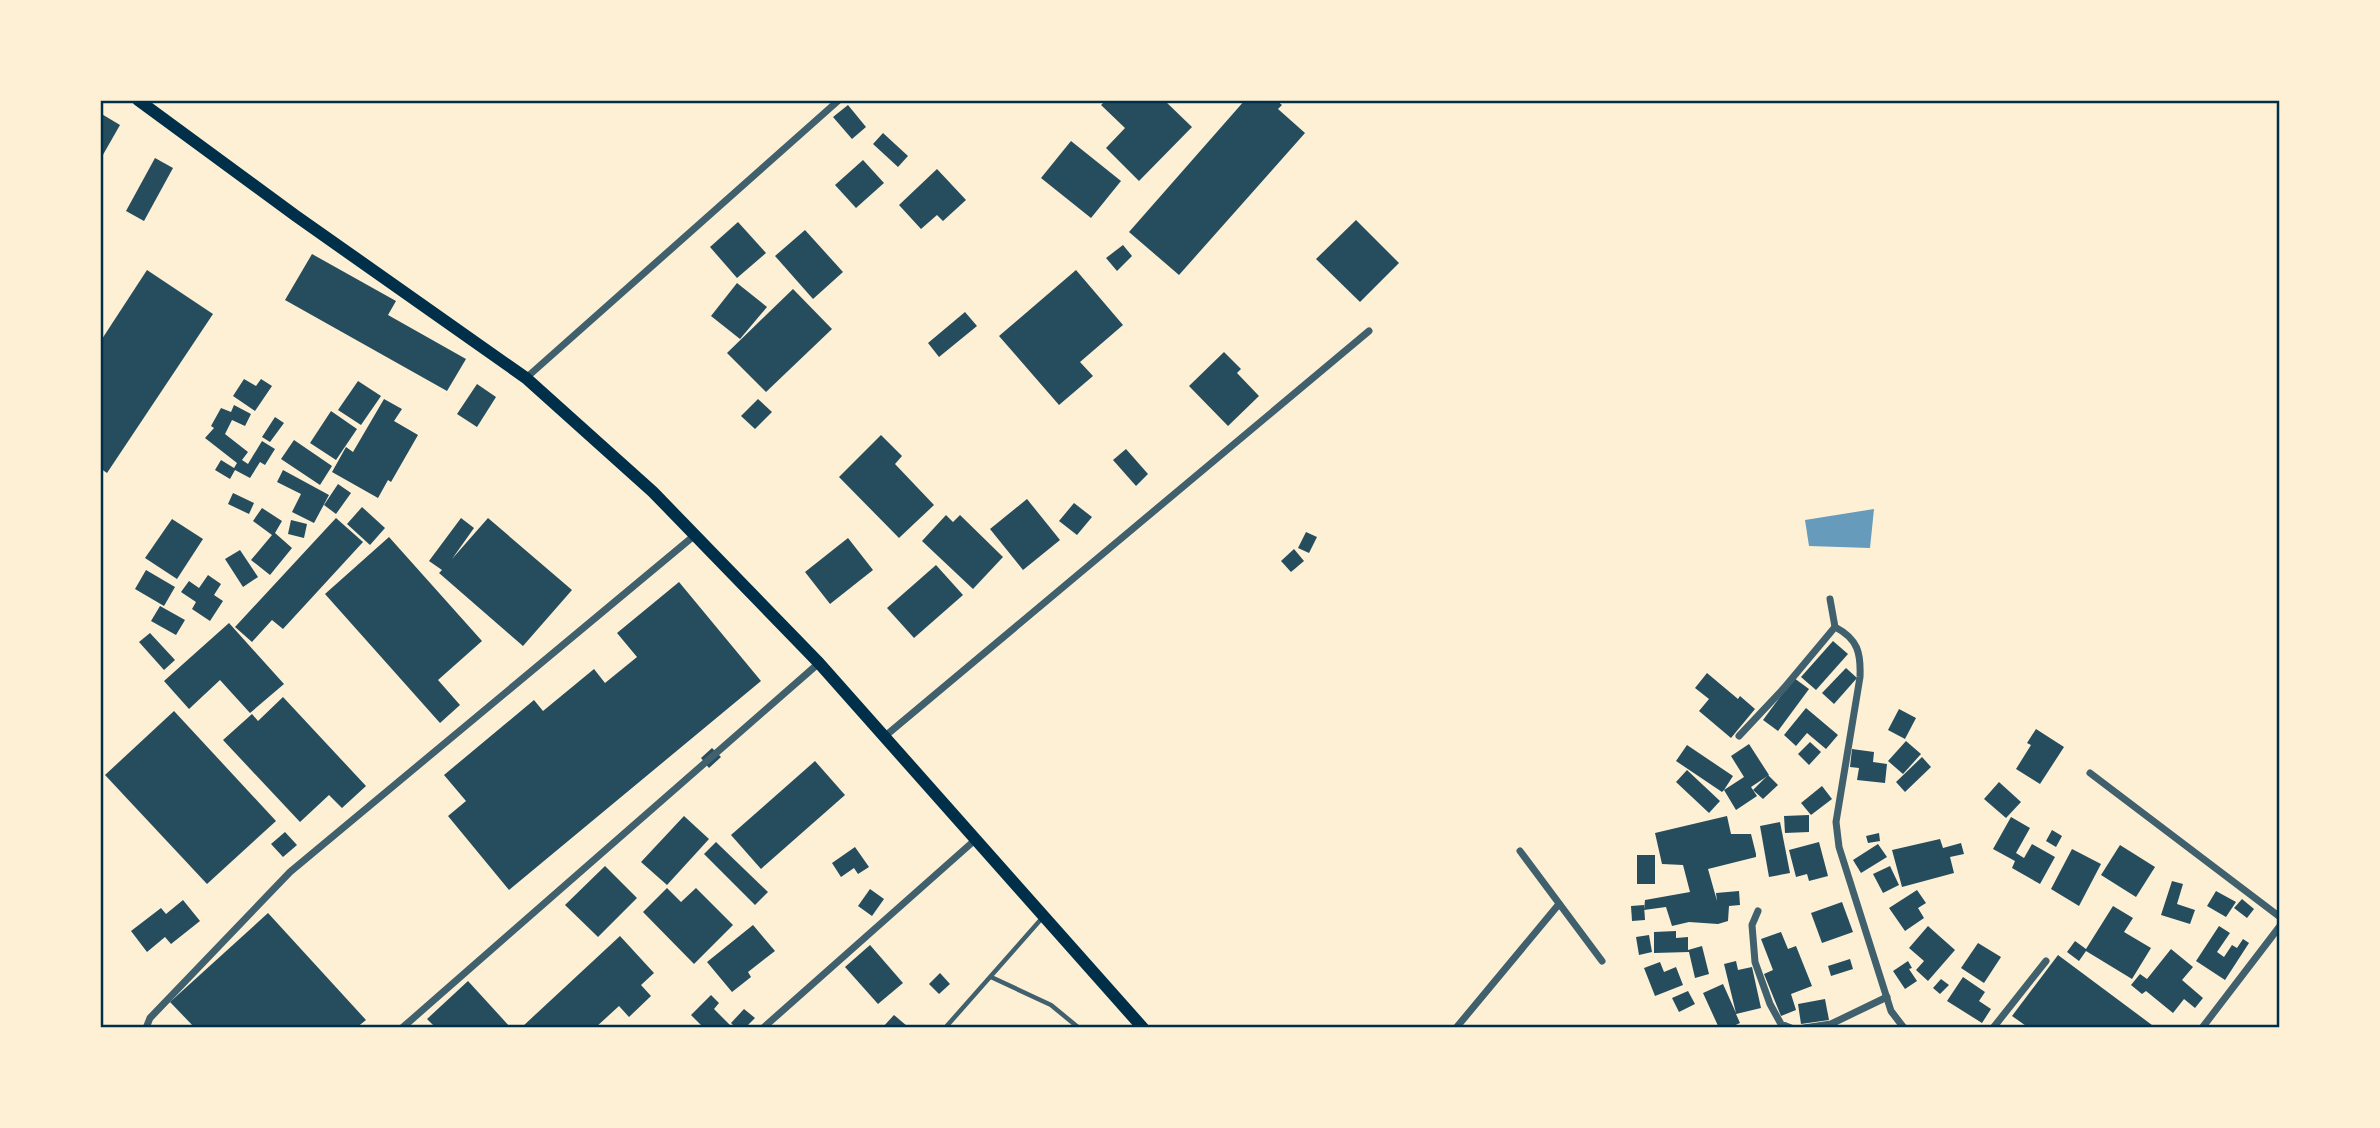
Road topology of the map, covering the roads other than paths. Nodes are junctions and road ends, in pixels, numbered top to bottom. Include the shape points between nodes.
1 (138, 100) edge
2 (839, 100) edge
3 (1369, 331) dead end
4 (526, 378) junction
5 (695, 535) junction
6 (1830, 599) dead end
7 (1835, 627) junction
8 (819, 663) junction
9 (1739, 736) dead end
10 (884, 737) junction
11 (2090, 772) dead end
12 (975, 840) junction
13 (1520, 852) dead end
14 (1559, 904) junction
15 (1758, 911) dead end
16 (1043, 917) junction
17 (2280, 917) edge
18 (2280, 926) edge
19 (1602, 961) dead end
20 (2046, 961) dead end
21 (991, 977) junction
22 (1887, 997) junction
23 (146, 1028) edge
24 (401, 1028) edge
25 (763, 1028) edge
26 (945, 1028) edge
27 (1079, 1028) edge
28 (1143, 1028) edge
29 (1456, 1028) edge
30 (1791, 1028) edge
31 (1804, 1028) edge
32 (1905, 1028) edge
33 (1993, 1028) edge
34 (2202, 1028) edge

1 - 4 main road
2 - 4 street
3 - 10 street
4 - 5 main road
5 - 8 main road
5 - 23 street via 290,872 150,1018
6 - 7 street
7 - 9 street
7 - 22 street via 1857,646 1861,659 1836,822 1839,847
8 - 10 main road
8 - 24 street
10 - 12 main road
11 - 17 street
12 - 16 main road
12 - 25 street
13 - 14 street
14 - 19 street
14 - 29 street
15 - 30 street via 1752,925 1755,962 1770,1004 1781,1024
16 - 21 lane
16 - 28 main road
18 - 34 street
20 - 33 street
21 - 26 lane
21 - 27 lane via 1051,1005
22 - 31 street via 1831,1024
22 - 32 street

